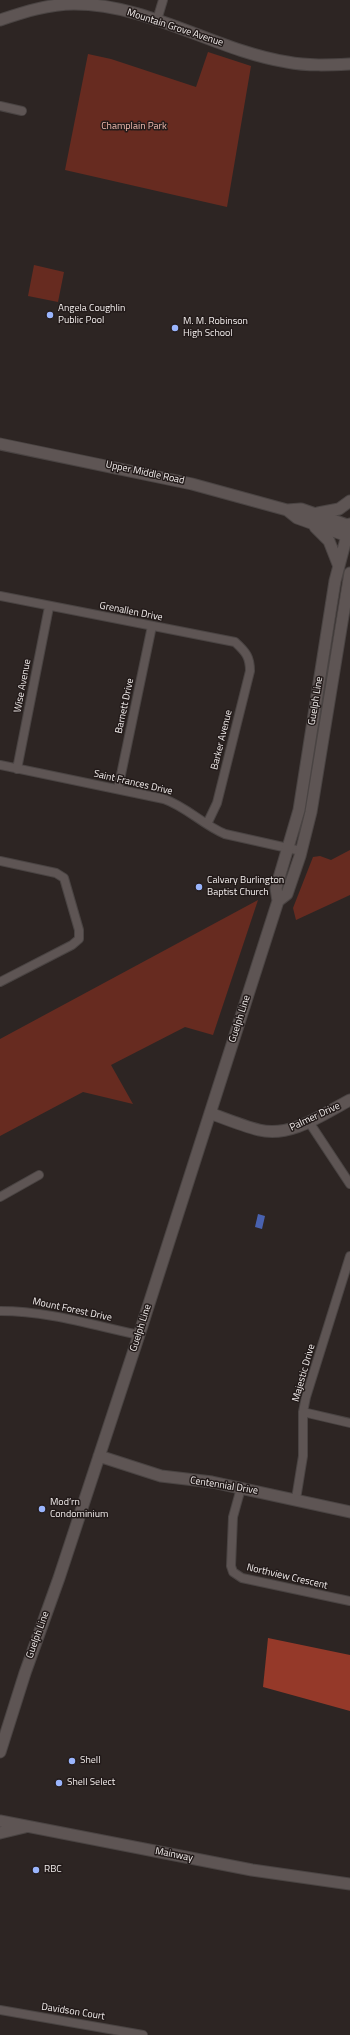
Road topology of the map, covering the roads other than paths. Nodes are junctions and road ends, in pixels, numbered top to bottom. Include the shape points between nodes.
1 (163, 0) edge
2 (73, 2) edge
3 (0, 20) edge
4 (157, 20) junction
5 (350, 64) edge
6 (0, 106) edge
7 (22, 111) dead end
8 (0, 444) edge
9 (350, 500) edge
10 (287, 510) junction
11 (314, 513) junction
12 (313, 525) junction
13 (349, 530) edge
14 (338, 564) junction
15 (350, 573) edge
16 (0, 596) edge
17 (49, 607) junction
18 (152, 626) junction
19 (250, 660) joint
20 (316, 702) junction
21 (326, 723) junction
22 (0, 765) edge
23 (17, 768) junction
24 (118, 789) junction
25 (207, 824) junction
26 (289, 847) junction
27 (301, 851) junction
28 (0, 861) edge
29 (278, 901) junction
30 (0, 982) edge
31 (350, 1100) edge
32 (210, 1113) junction
33 (309, 1122) junction
34 (39, 1174) dead end
35 (350, 1184) edge
36 (0, 1197) edge
37 (350, 1256) edge
38 (0, 1311) edge
39 (139, 1335) junction
40 (303, 1412) junction
41 (350, 1423) edge
42 (99, 1456) junction
43 (241, 1488) junction
44 (296, 1499) junction
45 (350, 1512) edge
46 (350, 1601) edge
47 (0, 1752) edge
48 (0, 1820) edge
49 (29, 1825) junction
50 (0, 1833) edge
51 (350, 1884) edge
52 (0, 2010) edge
53 (143, 2035) edge

1 - 4 street
2 - 3 main road, Mountain Grove Avenue via 26,11
2 - 4 main road, Mountain Grove Avenue via 115,8
4 - 5 main road, Mountain Grove Avenue via 250,53 287,62 318,65
6 - 7 street
8 - 10 main road, Upper Middle Road via 192,484
9 - 11 main road via 332,511
10 - 11 main road, Upper Middle Road via 301,509
10 - 12 main road, Upper Middle Road
11 - 13 main road, Upper Middle Road
12 - 13 main road, Upper Middle Road
12 - 14 main road via 323,533
13 - 14 main road, Guelph Line
14 - 20 main road, Guelph Line
15 - 21 main road, Guelph Line
16 - 17 street, Grenallen Drive
17 - 18 street, Grenallen Drive
17 - 23 street, Wise Avenue
18 - 19 street, Grenallen Drive via 235,642 246,652
18 - 24 street, Barnett Drive
19 - 25 street, Barker Avenue via 250,671 217,803
20 - 21 main road
20 - 26 main road, Guelph Line via 299,810
21 - 27 main road, Guelph Line via 312,812
22 - 23 street, Saint Frances Drive
23 - 24 street, Saint Frances Drive
24 - 25 street, Saint Frances Drive via 174,803
25 - 26 street, Saint Frances Drive via 225,834
26 - 27 street, Saint Frances Drive
26 - 29 main road, Guelph Line via 276,888
27 - 29 main road, Guelph Line via 287,894
28 - 30 street via 56,873 64,878 79,930 79,939 72,945
29 - 32 main road, Guelph Line
31 - 33 main road, Palmer Drive
32 - 33 main road, Palmer Drive via 270,1132 290,1130
32 - 39 main road, Guelph Line
33 - 35 street
34 - 36 street
37 - 40 street, Majestic Drive
38 - 39 street, Mount Forest Drive via 29,1311 58,1316
39 - 42 main road, Guelph Line
40 - 41 street
40 - 44 street, Majestic Drive via 303,1456
42 - 43 main road, Centennial Drive via 161,1476
42 - 47 main road, Guelph Line
43 - 44 main road, Centennial Drive
43 - 46 street, Northview Crescent via 234,1517 231,1566 233,1572 242,1578
44 - 45 main road, Centennial Drive
48 - 49 main road, Mainway
49 - 50 main road
49 - 51 main road, Mainway via 252,1870
52 - 53 street, Davidson Court

